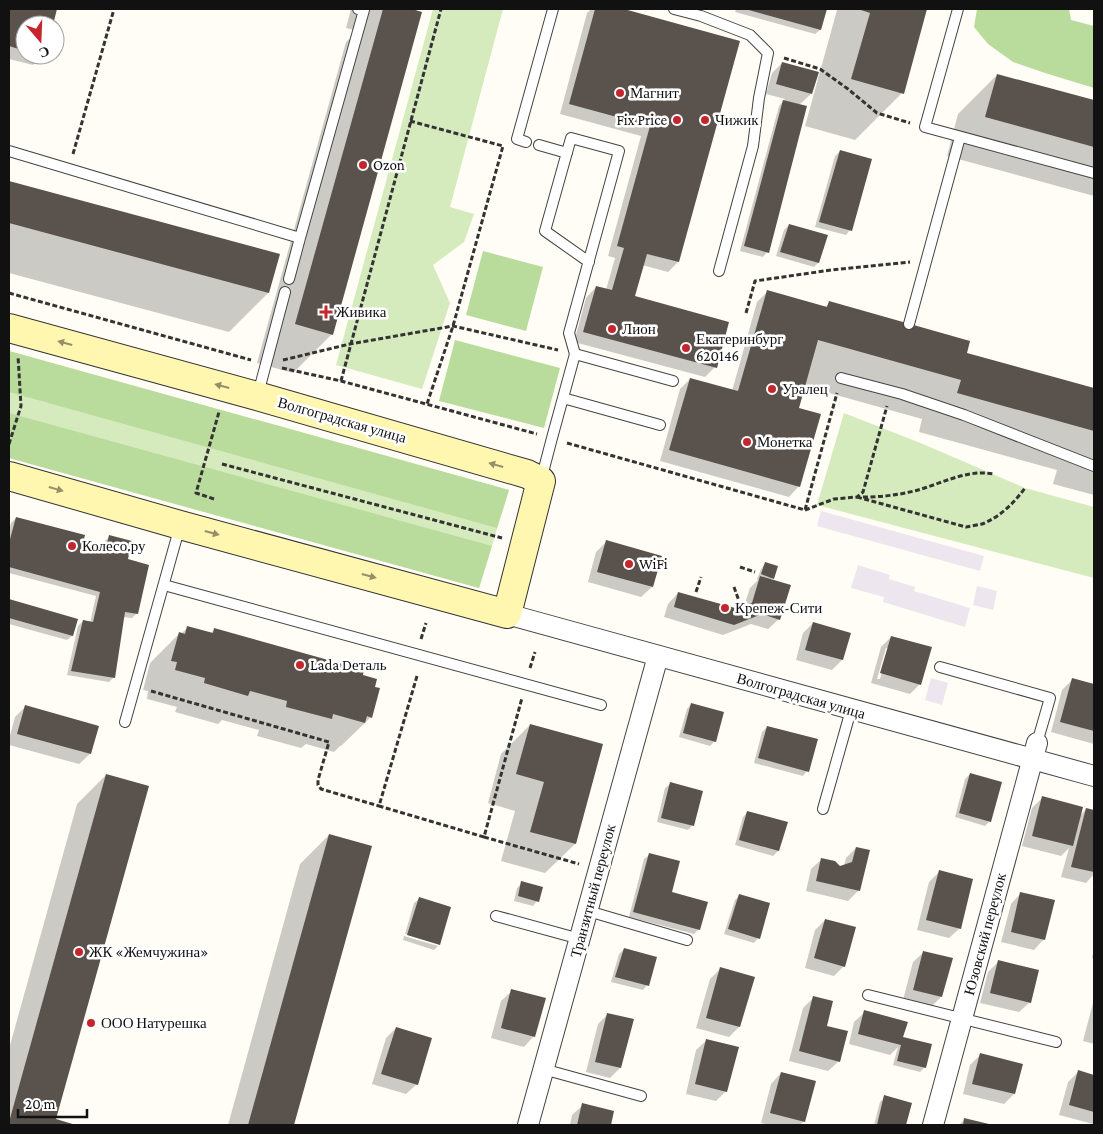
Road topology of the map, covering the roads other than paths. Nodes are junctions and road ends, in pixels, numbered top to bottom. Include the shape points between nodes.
1 (358, 9) edge
2 (553, 9) edge
3 (674, 9) edge
4 (958, 9) edge
5 (960, 137) junction
6 (526, 142) dead end
7 (539, 145) dead end
8 (9, 152) edge
9 (567, 153) junction
10 (1094, 173) edge
11 (300, 238) junction
12 (589, 262) junction
13 (719, 271) dead end
14 (289, 279) dead end
15 (285, 292) dead end
16 (909, 324) dead end
17 (9, 328) edge
18 (575, 354) junction
19 (841, 378) road end
20 (673, 381) dead end
21 (257, 396) junction
22 (563, 398) junction
23 (660, 425) dead end
24 (1094, 466) edge
25 (9, 476) edge
26 (541, 482) junction
27 (180, 525) junction
28 (164, 585) junction
29 (508, 614) junction
30 (658, 656) junction
31 (940, 667) dead end
32 (601, 705) dead end
33 (851, 710) junction
34 (125, 722) dead end
35 (1035, 751) junction
36 (1094, 776) edge
37 (823, 809) dead end
38 (588, 910) junction
39 (496, 916) dead end
40 (580, 939) junction
41 (687, 940) dead end
42 (868, 994) dead end
43 (962, 1018) junction
44 (1056, 1042) dead end
45 (544, 1069) junction
46 (641, 1096) dead end
47 (528, 1125) edge
48 (933, 1125) edge

1 - 11 lane via 364,10
2 - 6 lane via 517,139
3 - 13 lane via 750,35 768,53 753,146
4 - 5 lane via 925,127
5 - 10 lane
5 - 16 lane
7 - 9 lane
8 - 11 lane
9 - 12 lane via 545,231
9 - 12 lane via 571,138 619,151
11 - 14 lane
12 - 18 lane via 569,333
15 - 21 lane
21 -> 17 street, Волгоградская улица
18 - 20 lane
18 - 22 lane
19 - 24 lane via 964,415
26 -> 21 street, Волгоградская улица via 527,474
22 - 23 lane
22 - 26 lane
25 -> 27 street, Волгоградская улица
26 - 29 street
27 - 28 lane
27 -> 29 street, Волгоградская улица
28 - 32 lane
28 - 34 lane
29 - 30 street, Волгоградская улица
30 - 33 street, Волгоградская улица
30 - 38 street, Транзитный переулок
31 - 35 lane via 1050,698
33 - 35 street, Волгоградская улица
33 - 37 lane
35 - 36 street, Волгоградская улица
35 - 43 street, Юзовский переулок
38 - 40 street, Транзитный переулок
38 - 41 lane
39 - 40 lane
40 - 45 street, Транзитный переулок
42 - 43 lane
43 - 44 lane
43 - 48 street, Юзовский переулок
45 - 46 lane
45 - 47 street, Транзитный переулок

